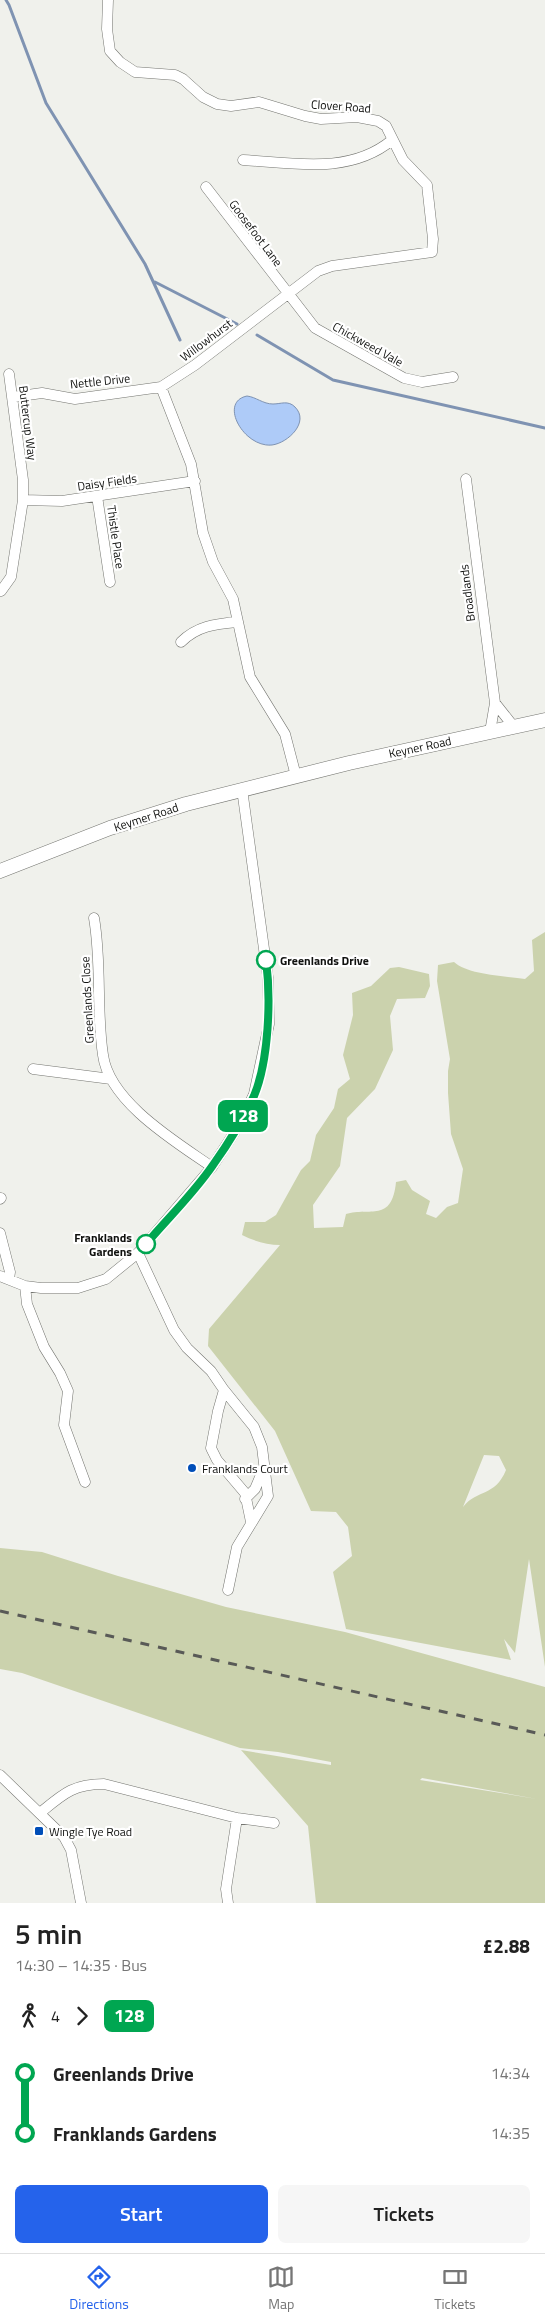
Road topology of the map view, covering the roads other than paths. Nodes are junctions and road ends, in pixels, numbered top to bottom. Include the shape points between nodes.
1 (108, 0) edge
2 (392, 140) junction
3 (244, 160) dead end
4 (427, 185) joint
5 (206, 187) dead end
6 (287, 294) junction
7 (9, 374) dead end
8 (453, 377) dead end
9 (161, 387) junction
10 (13, 397) junction
11 (466, 479) dead end
12 (195, 481) junction
13 (97, 496) junction
14 (22, 500) junction
15 (110, 582) dead end
16 (1, 591) edge
17 (237, 622) junction
18 (181, 642) dead end
19 (495, 703) junction
20 (545, 720) edge
21 (514, 726) junction
22 (490, 732) junction
23 (296, 776) junction
24 (242, 790) junction
25 (0, 872) edge
26 (94, 918) dead end
27 (33, 1069) dead end
28 (111, 1079) junction
29 (212, 1167) junction
30 (0, 1233) edge
31 (138, 1253) junction
32 (5, 1277) edge
33 (25, 1286) junction
34 (224, 1390) junction
35 (263, 1469) junction
36 (85, 1482) dead end
37 (246, 1499) junction
38 (251, 1522) junction
39 (228, 1590) dead end
40 (0, 1775) edge
41 (40, 1813) junction
42 (237, 1818) junction
43 (274, 1823) dead end
44 (81, 1903) edge
45 (228, 1903) edge

1 - 2 street, Clover Road via 110,50 135,72 183,79 203,97 217,104 231,106 259,102 322,119 357,117 378,121 386,126
2 - 3 street via 356,160 334,164
2 - 4 street, Clover Road via 403,160
4 - 6 street, Willowhurst via 432,252 332,266 318,271
5 - 6 street, Goosefoot Lane
6 - 8 street, Chickweed Vale via 315,328 404,378 422,382
6 - 9 street, Willowhurst
7 - 10 street, Buttercup Way
9 - 10 street, Nettle Drive via 75,399 42,393
9 - 12 street
10 - 14 street, Buttercup Way via 23,480
11 - 19 street, Broadlands
12 - 13 street, Daisy Fields
12 - 17 street via 203,533 213,562 233,599
13 - 14 street, Daisy Fields via 62,501
13 - 15 street, Thistle Place
14 - 16 street, Buttercup Way via 12,577
17 - 18 street via 209,624 188,634
17 - 23 street via 250,677 285,734
19 - 21 street
19 - 22 street, Broadlands
20 - 21 street, Keyner Road
21 - 22 street, Keyner Road
22 - 23 street, Keyner Road
23 - 24 street, Keymer Road
24 - 25 street, Keymer Road via 110,828
24 - 29 street via 268,978 269,1024 254,1094 240,1124
26 - 28 street, Greenlands Close via 103,1057
27 - 28 street
28 - 29 street, Greenlands Close via 129,1104
29 - 31 street
30 - 32 street via 10,1272
31 - 33 street via 106,1279 78,1288
31 - 34 street via 174,1330
32 - 33 street
33 - 36 street via 27,1304 44,1347 68,1391 64,1425
34 - 35 street via 254,1427 262,1447
34 - 37 street via 211,1448 217,1460 245,1492
35 - 37 street
35 - 38 street via 268,1496
37 - 38 street
38 - 39 street via 237,1548
40 - 41 street
41 - 42 street via 66,1791 85,1784 104,1784
41 - 44 street via 64,1837 71,1850
42 - 43 street
42 - 45 street via 226,1889

